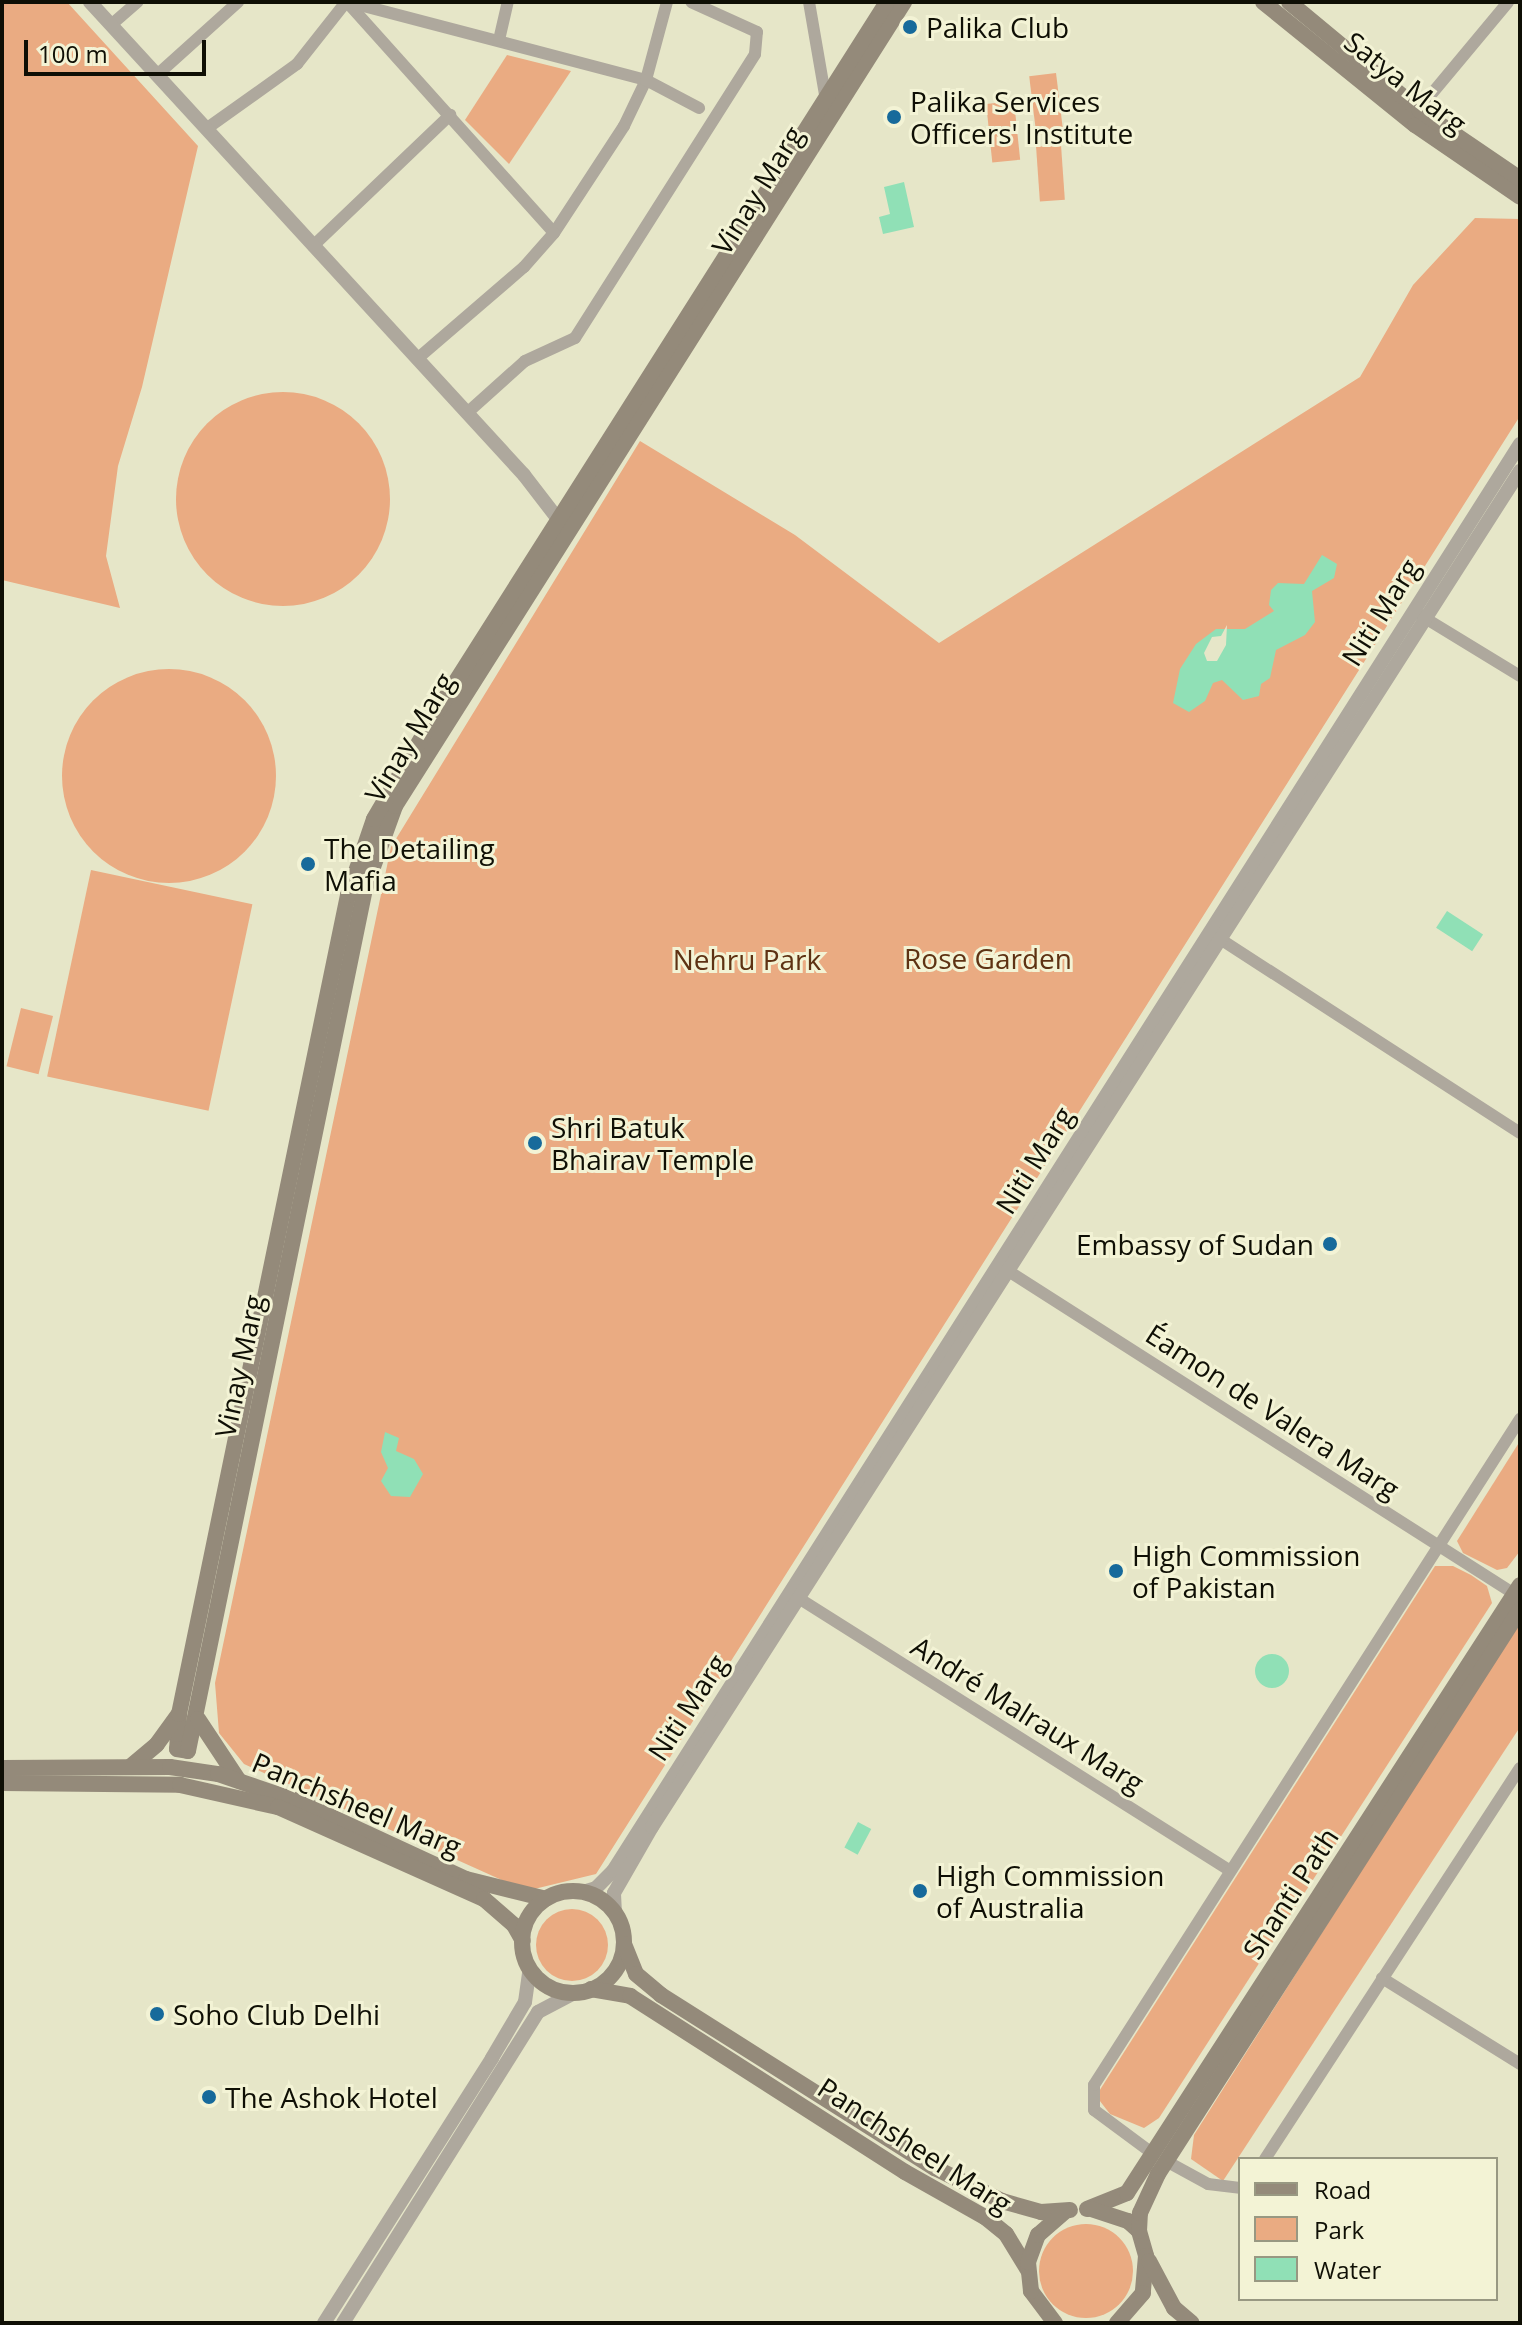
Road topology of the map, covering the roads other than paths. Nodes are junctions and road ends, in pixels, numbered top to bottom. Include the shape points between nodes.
1 (90, 2) edge
2 (137, 2) edge
3 (238, 2) edge
4 (347, 2) edge
5 (508, 2) edge
6 (667, 2) edge
7 (691, 2) edge
8 (809, 2) edge
9 (887, 2) edge
10 (904, 2) edge
11 (1263, 2) edge
12 (1289, 2) edge
13 (1508, 2) edge
14 (111, 25) junction
15 (499, 40) junction
16 (157, 75) junction
17 (646, 80) junction
18 (826, 100) junction
19 (699, 108) dead end
20 (450, 115) junction
21 (1414, 115) junction
22 (206, 129) junction
23 (1520, 179) edge
24 (1520, 197) edge
25 (554, 233) junction
26 (313, 246) junction
27 (417, 359) junction
28 (467, 413) junction
29 (1520, 444) edge
30 (1520, 471) edge
31 (563, 525) junction
32 (1418, 614) junction
33 (1520, 676) edge
34 (1216, 936) junction
35 (1520, 1133) edge
36 (1005, 1269) junction
37 (1520, 1419) edge
38 (1439, 1545) junction
39 (1519, 1597) edge
40 (800, 1599) junction
41 (179, 1714) junction
42 (198, 1719) junction
43 (130, 1767) junction
44 (2, 1768) edge
45 (1520, 1768) edge
46 (239, 1781) junction
47 (2, 1783) edge
48 (1229, 1870) junction
49 (583, 1892) junction
50 (546, 1899) junction
51 (615, 1913) junction
52 (523, 1941) junction
53 (624, 1944) junction
54 (530, 1968) junction
55 (1382, 1978) junction
56 (583, 1991) junction
57 (1520, 2064) edge
58 (1159, 2157) junction
59 (1266, 2157) edge
60 (1238, 2188) edge
61 (1087, 2209) junction
62 (1070, 2210) junction
63 (1139, 2231) junction
64 (1146, 2256) junction
65 (1028, 2270) junction
66 (1037, 2304) junction
67 (324, 2323) edge
68 (343, 2323) edge
69 (1039, 2323) edge
70 (1055, 2323) edge
71 (1117, 2323) edge
72 (1192, 2323) edge

1 - 14 street
2 - 14 street
3 - 16 street
4 - 15 street
4 - 20 street
4 - 22 street via 297,64
5 - 15 street
6 - 17 street
7 - 28 street via 757,32 755,54 575,338 525,361
8 - 18 street
9 - 18 main road, Vinay Marg
10 - 31 main road, Vinay Marg
11 - 21 main road, Satya Marg
12 - 21 main road, Satya Marg
13 - 21 street
14 - 16 street
15 - 17 street
16 - 22 street
17 - 19 street
17 - 25 street via 624,126
18 - 31 main road, Vinay Marg
20 - 25 street
20 - 26 street
21 - 23 main road, Satya Marg
21 - 24 main road, Satya Marg
22 - 26 street
25 - 27 street via 524,267
26 - 27 street
27 - 28 street
28 - 31 street
29 - 32 street, Niti Marg
30 - 32 street, Niti Marg
31 - 41 main road, Vinay Marg via 394,783 374,819 348,895
31 - 42 main road, Vinay Marg via 395,806 377,849 211,1624
32 - 33 street
32 - 34 street, Niti Marg
34 - 35 street
34 - 36 street, Niti Marg
36 - 38 street, Éamon de Valera Marg
36 - 40 street, Niti Marg
36 - 49 street, Niti Marg via 613,1871 596,1888
37 - 38 street
38 - 39 street, Éamon de Valera Marg
38 - 48 street
39 - 58 main road, Shanti Path
40 - 48 street, André Malraux Marg
40 - 51 street, Niti Marg via 623,1875 614,1893
41 - 42 main road, Vinay Marg via 176,1739 182,1752 194,1744
41 - 43 main road, Vinay Marg via 157,1744
42 - 46 main road
43 - 44 main road, Panchsheel Marg
43 - 46 main road, Panchsheel Marg via 170,1767
45 - 55 street
46 - 50 main road, Panchsheel Marg via 297,1801 466,1879
47 - 52 main road, Panchsheel Marg via 180,1785 278,1807 484,1899 514,1925
48 - 58 street via 1094,2085 1094,2110
49 - 50 main road
49 - 51 main road
50 - 52 main road via 532,1913
51 - 53 main road
52 - 54 main road
53 - 56 main road via 617,1969
53 - 62 main road, Panchsheel Marg via 636,1974 661,1995 935,2168 1002,2201 1041,2212
54 - 56 main road via 546,1986
54 - 67 street via 525,2002
55 - 57 street
55 - 59 street
56 - 65 main road, Panchsheel Marg via 630,1996 905,2172 985,2217 1006,2234
56 - 68 street via 538,2012
58 - 60 street via 1208,2184
58 - 61 main road, Shanti Path via 1127,2193
58 - 63 main road, Shanti Path
61 - 62 main road, Panchsheel Marg
61 - 63 main road via 1128,2221
62 - 65 main road via 1038,2235
63 - 64 main road
64 - 71 main road via 1143,2293
64 - 72 main road via 1174,2308
65 - 66 main road, Panchsheel Marg
66 - 69 main road
66 - 70 main road

